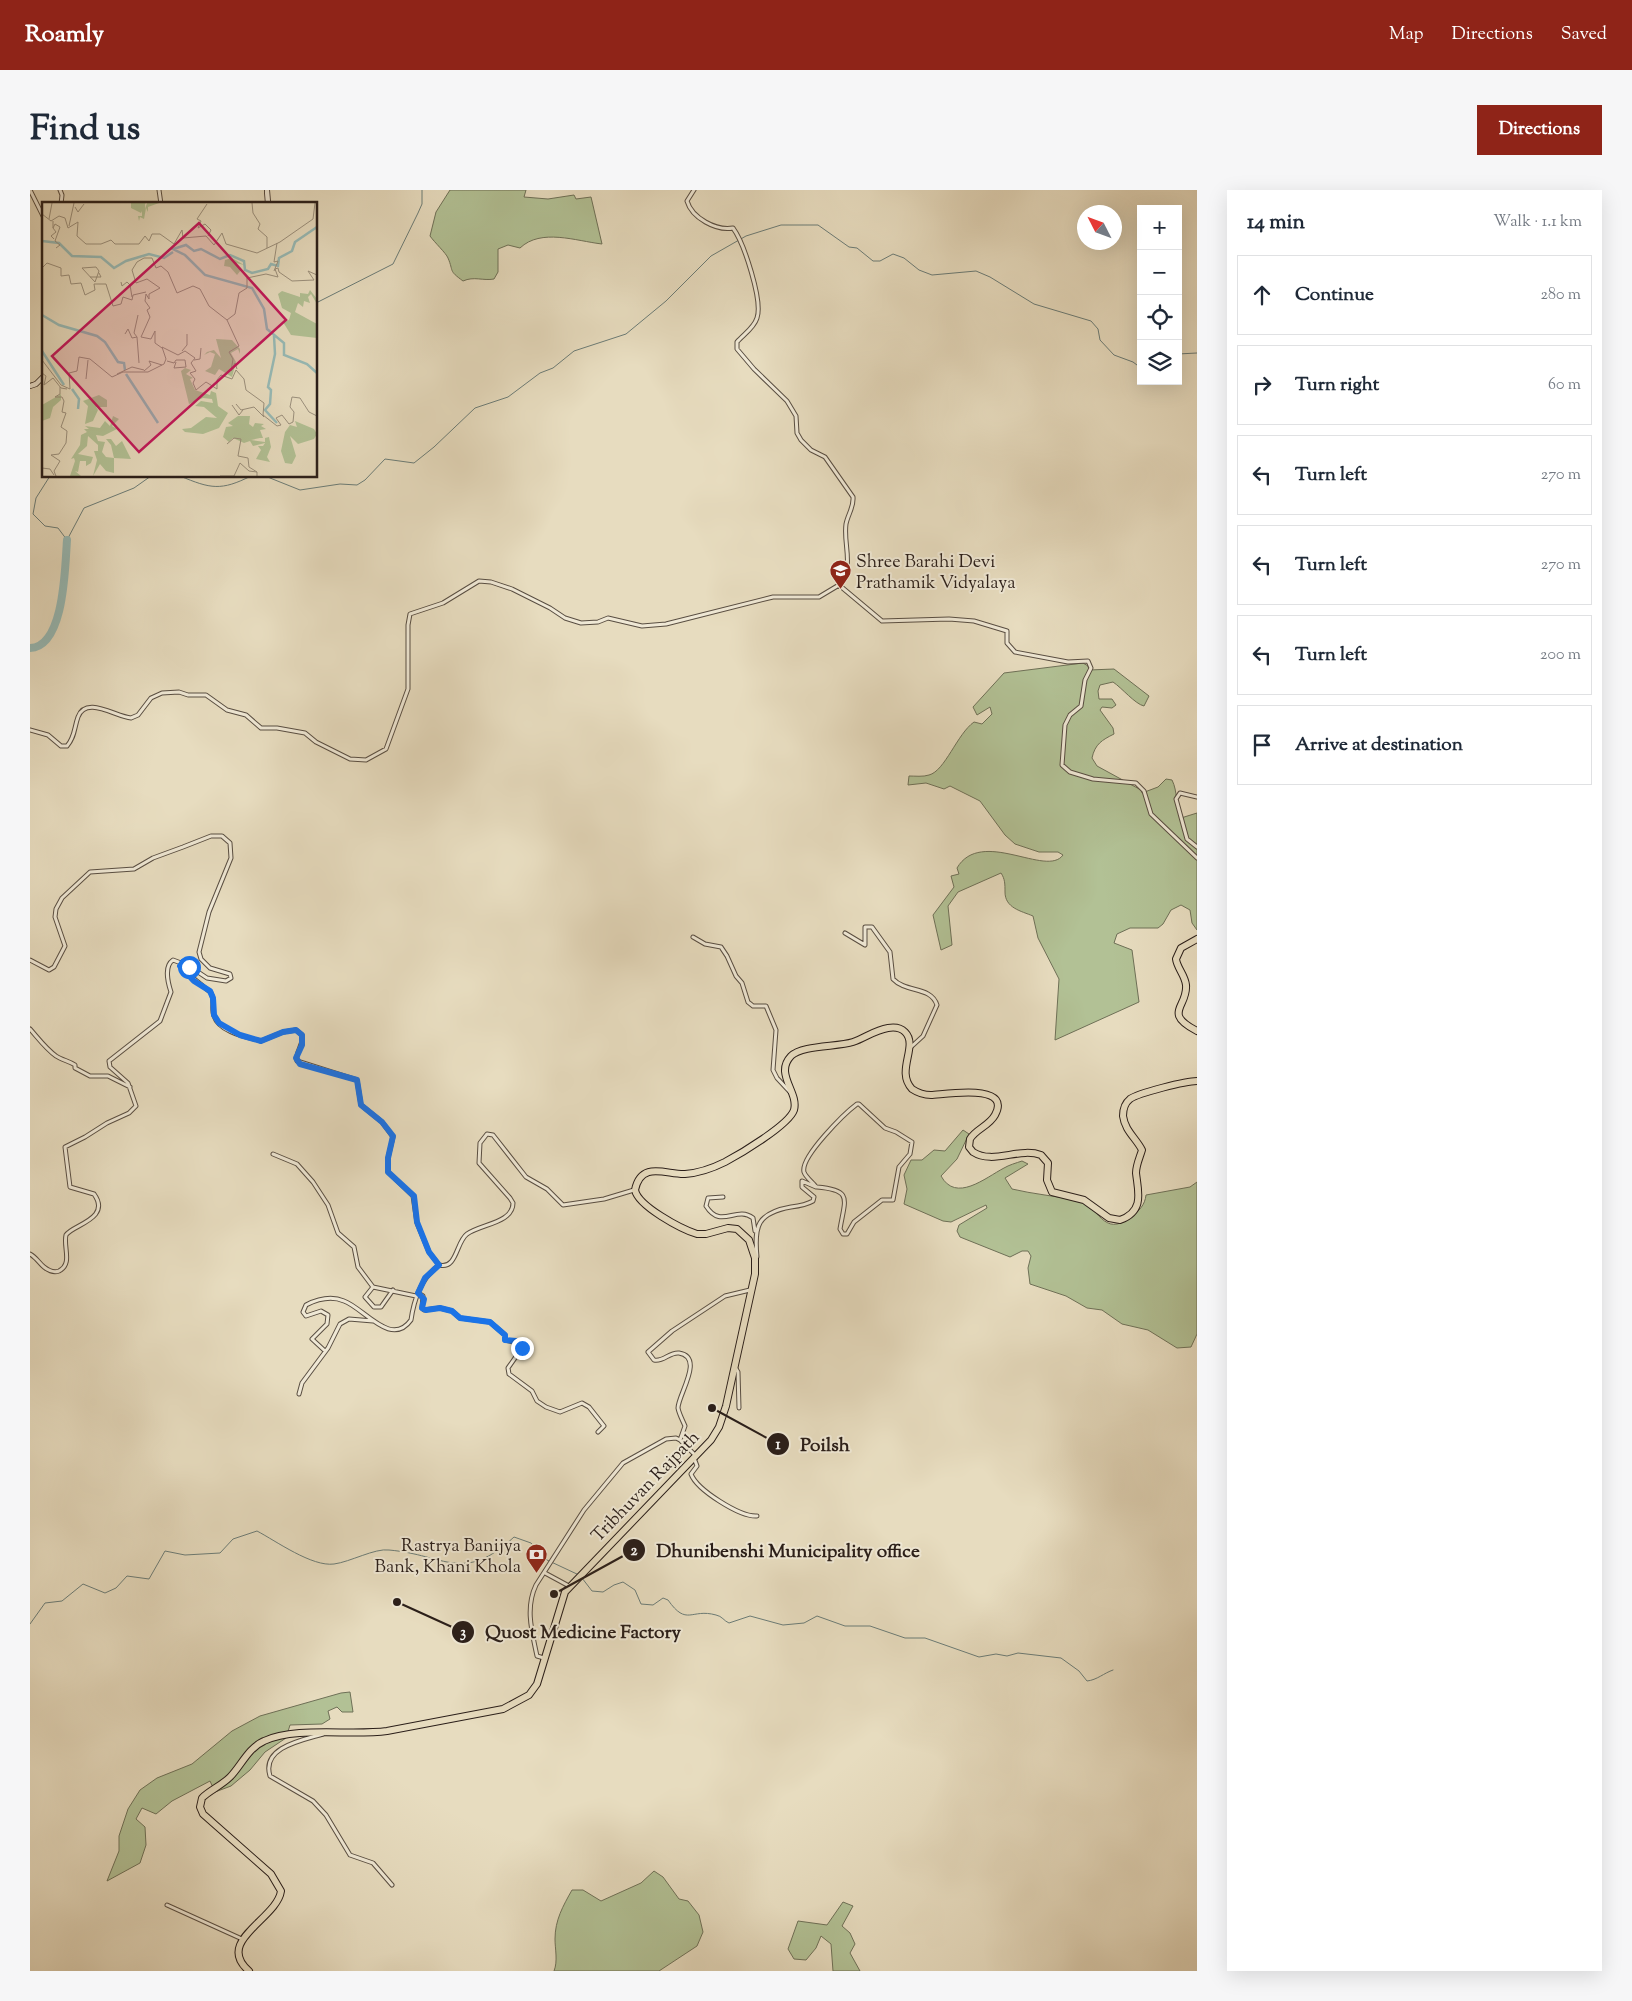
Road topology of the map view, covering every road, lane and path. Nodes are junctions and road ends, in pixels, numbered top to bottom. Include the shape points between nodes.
1 (30, 190) edge
2 (694, 190) edge
3 (42, 214) edge
4 (42, 378) edge
5 (30, 386) edge
6 (839, 585) junction
7 (30, 730) edge
8 (1197, 797) edge
9 (1197, 847) edge
10 (1197, 858) edge
11 (846, 933) dead end
12 (693, 937) dead end
13 (1197, 939) edge
14 (30, 960) edge
15 (181, 963) junction
16 (30, 1029) edge
17 (1197, 1031) edge
18 (909, 1049) junction
19 (1197, 1080) edge
20 (130, 1087) junction
21 (793, 1096) junction
22 (272, 1154) dead end
23 (817, 1187) junction
24 (635, 1190) junction
25 (723, 1197) dead end
26 (755, 1232) junction
27 (30, 1254) edge
28 (439, 1265) junction
29 (755, 1274) junction
30 (373, 1287) junction
31 (393, 1290) junction
32 (751, 1290) junction
33 (417, 1294) junction
34 (374, 1321) junction
35 (325, 1351) junction
36 (734, 1366) junction
37 (299, 1394) dead end
38 (739, 1408) dead end
39 (598, 1432) dead end
40 (680, 1440) junction
41 (695, 1456) junction
42 (758, 1516) dead end
43 (545, 1573) junction
44 (569, 1586) junction
45 (544, 1658) junction
46 (326, 1734) junction
47 (392, 1884) dead end
48 (167, 1904) dead end
49 (242, 1939) junction
50 (249, 1971) edge

1 - 3 street
2 - 6 street via 686,201 693,212 718,228 732,228 750,264 759,311 754,324 737,342 737,349 787,401 796,416 800,440 825,457 853,497 854,504 846,524 847,573
4 - 5 main road
6 - 7 street via 819,597 773,597 666,624 642,626 608,618 581,623 565,618 512,589 491,582 474,582 456,596 410,614 408,689 389,744 381,754 366,760 345,758 305,733 261,728 246,715 226,710 206,695 179,692 162,692 131,718 99,707 85,709 79,715 75,733 67,746 61,746 48,735
6 - 10 street via 882,621 974,621 1007,631 1007,643 1016,652 1068,662 1088,661 1091,668 1080,706 1065,725 1062,764 1070,772 1093,778 1136,783 1144,791 1151,814
8 - 9 street via 1184,792 1176,799 1187,838
11 - 18 street via 865,945 865,927 872,926 890,952 893,979 935,999 937,1005 923,1036
12 - 21 street via 705,944 721,947 742,983 748,1002 753,1006 766,1006 776,1030 773,1070
13 - 17 highway via 1181,948 1176,959 1186,986 1179,1014 1182,1021
14 - 15 street via 49,970 54,968 65,946 55,917 56,909 62,898 90,872 134,869 153,858 211,836 222,836 230,843 231,858 209,912 199,952 210,968 230,974 231,978 226,982 207,978
15 - 20 street via 173,960 168,966 171,992 160,1021 110,1061 110,1066
15 - 28 street via 181,968 189,976 210,991 214,1015 223,1026 261,1041 296,1030 303,1040 296,1058 300,1064 357,1080 361,1105 393,1136 388,1172 414,1196 417,1222 429,1252
16 - 20 street via 48,1050 70,1061 75,1068 90,1076 108,1076
18 - 19 highway via 905,1077 915,1091 930,1095 976,1092 996,1103 993,1117 970,1139 972,1152 987,1156 1041,1155 1048,1163 1047,1180 1052,1192 1084,1200 1116,1220 1131,1213 1140,1193 1136,1170 1142,1150 1124,1121 1126,1103 1139,1094
18 - 21 highway via 907,1034 890,1027 851,1042 799,1051 790,1057 785,1068
20 - 27 street via 136,1102 134,1110 65,1147 70,1187 94,1194 97,1203 92,1218 66,1235 66,1266 51,1271
21 - 24 highway via 794,1109 787,1120 728,1160 691,1173 651,1171 641,1178
22 - 30 street via 297,1164 313,1182 328,1205 338,1233 354,1247 358,1267
23 - 23 street via 832,1188 844,1196 840,1229 847,1234 854,1222 882,1200 893,1200 899,1167 910,1154 912,1142 884,1128 857,1104 827,1133 804,1165 804,1174
23 - 26 street via 801,1181 813,1200 808,1204 776,1210 760,1221
24 - 28 street via 563,1205 547,1189 526,1177 493,1135 487,1134 480,1143 479,1162 510,1198 513,1203 511,1212 503,1219 467,1234 460,1240 456,1255 450,1262 445,1266
24 - 29 highway, Tribhuvan Rajpath via 645,1204 694,1233 706,1234 730,1228 740,1230 752,1247
25 - 26 street via 708,1198 706,1206 710,1212 721,1217 748,1215 753,1218
26 - 29 street via 758,1264
28 - 33 street via 425,1278
29 - 32 highway, Tribhuvan Rajpath
30 - 31 street
30 - 31 street via 365,1297 374,1307 381,1306
31 - 33 street
32 - 36 highway, Tribhuvan Rajpath
32 - 40 street via 725,1296 672,1331 648,1352 651,1358 660,1361 676,1353 682,1354 691,1367 679,1403 678,1410 685,1426
33 - 34 street via 408,1323 388,1329
33 - 39 street via 423,1296 424,1310 440,1308 452,1311 460,1318 490,1322 505,1335 505,1340 521,1344 522,1348 508,1368 509,1374 532,1391 537,1401 546,1407 560,1412 582,1403 589,1407 604,1426
34 - 35 street via 350,1319 343,1322
34 - 35 street via 342,1300 325,1299 306,1305 303,1312 306,1316 321,1310 328,1315 327,1324 312,1339
35 - 37 street via 302,1382
36 - 38 street via 738,1372
36 - 41 highway, Tribhuvan Rajpath via 719,1427
40 - 41 street
40 - 43 street via 666,1439 623,1464 584,1510
41 - 42 street via 697,1464 691,1474 693,1478 734,1510 745,1516
41 - 44 highway, Tribhuvan Rajpath
43 - 44 street
43 - 45 street via 531,1596 530,1607 537,1656
44 - 45 highway, Tribhuvan Rajpath via 561,1600
45 - 46 highway, Tribhuvan Rajpath via 537,1684 529,1695 504,1710 387,1731
46 - 47 street via 278,1750 270,1758 270,1776 313,1801 326,1815 350,1855 373,1863
46 - 49 highway, Tribhuvan Rajpath via 285,1735 263,1741 254,1747 230,1777 202,1798 200,1807 203,1814 271,1874 281,1891 277,1903
48 - 49 street
49 - 50 highway via 238,1957

